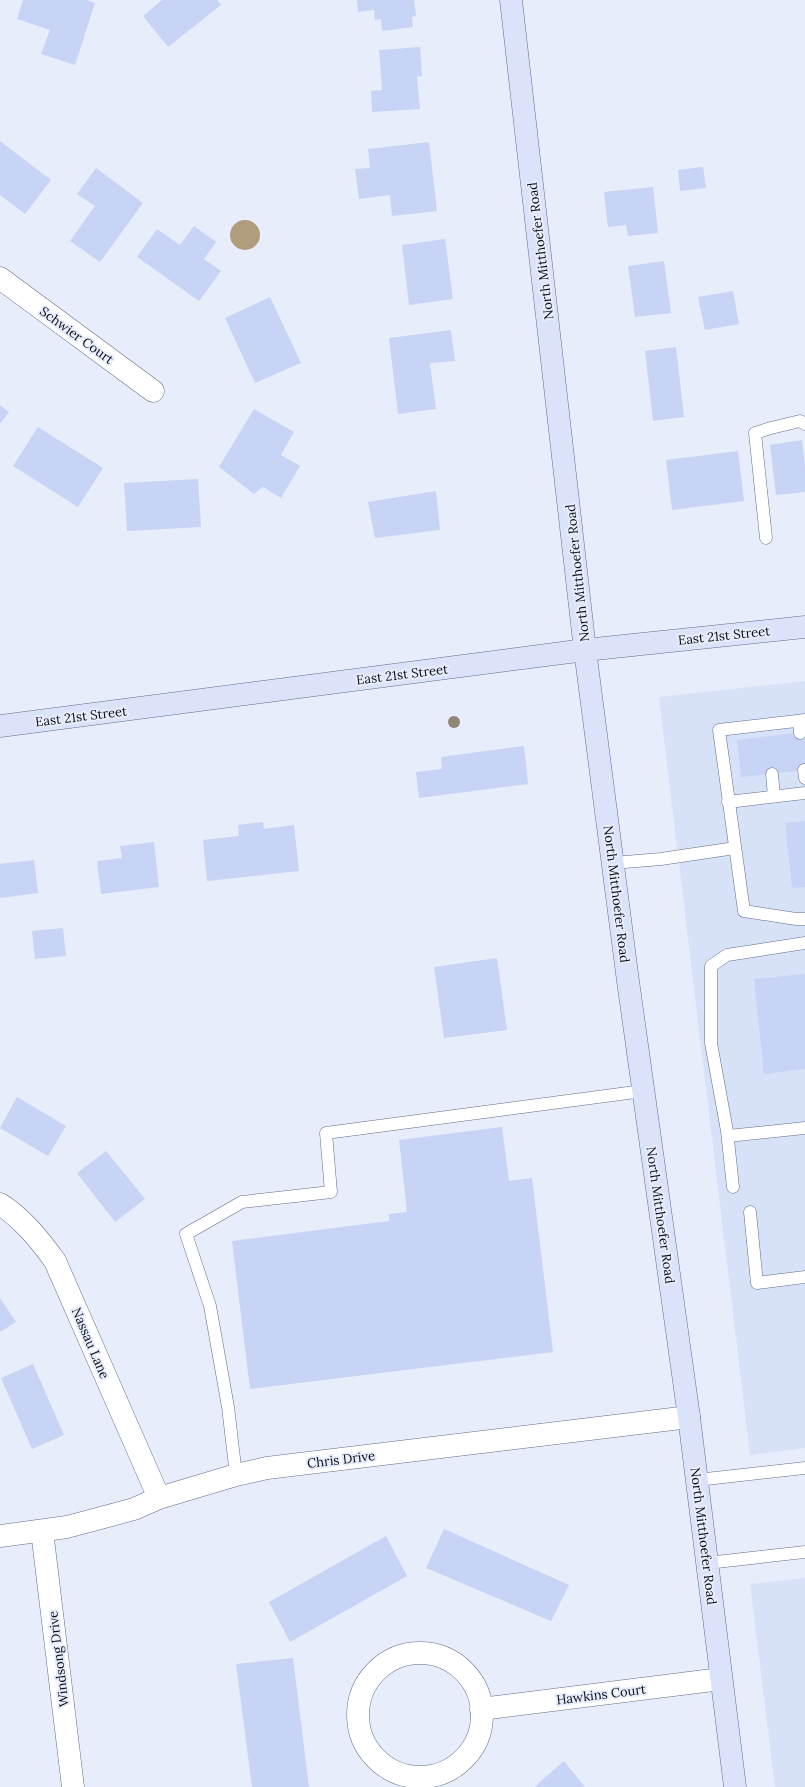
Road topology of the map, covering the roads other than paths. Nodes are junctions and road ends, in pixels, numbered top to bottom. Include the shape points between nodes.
1 (511, 0) edge
2 (0, 278) edge
3 (153, 392) dead end
4 (805, 424) edge
5 (766, 538) dead end
6 (805, 627) edge
7 (585, 650) junction
8 (802, 720) edge
9 (0, 726) edge
10 (800, 733) dead end
11 (772, 774) dead end
12 (805, 793) edge
13 (774, 796) junction
14 (728, 802) junction
15 (735, 848) junction
16 (613, 864) junction
17 (805, 919) edge
18 (805, 943) edge
19 (643, 1091) junction
20 (805, 1128) edge
21 (728, 1136) junction
22 (733, 1187) dead end
23 (0, 1204) edge
24 (750, 1212) dead end
25 (805, 1277) edge
26 (689, 1417) junction
27 (805, 1468) edge
28 (236, 1475) junction
29 (697, 1480) junction
30 (158, 1498) junction
31 (42, 1531) junction
32 (0, 1536) edge
33 (805, 1552) edge
34 (707, 1563) junction
35 (721, 1679) junction
36 (481, 1709) junction
37 (73, 1787) edge
38 (735, 1787) edge

1 - 7 main road, North Mitthoefer Road
2 - 3 street, Schwier Court
4 - 5 lane via 800,421 755,433
6 - 7 main road, East 21st Street
7 - 9 main road, East 21st Street
7 - 16 main road, North Mitthoefer Road
8 - 10 lane
8 - 14 lane via 767,730 720,730
11 - 13 lane
12 - 13 lane
13 - 14 lane
14 - 15 lane
15 - 16 lane
15 - 17 lane via 744,911
16 - 19 main road, North Mitthoefer Road
18 - 21 lane via 727,955 710,966 711,1043
19 - 26 main road, North Mitthoefer Road
19 - 28 lane via 326,1133 331,1192 242,1202 186,1234 210,1306 228,1407
20 - 21 lane
21 - 22 lane
23 - 30 street, Nassau Lane via 15,1214 55,1261
24 - 25 lane via 757,1283
26 - 28 street, Chris Drive via 267,1468
26 - 29 main road, North Mitthoefer Road
27 - 29 lane
28 - 30 street, Chris Drive
29 - 34 main road, North Mitthoefer Road
30 - 31 street, Chris Drive via 134,1509
31 - 32 street, Chris Drive
31 - 37 street, Windsong Drive
33 - 34 lane
34 - 35 main road, North Mitthoefer Road
35 - 36 street, Hawkins Court
35 - 38 main road, North Mitthoefer Road
36 - 36 street via 480,1728 469,1753 455,1766 430,1776 402,1774 378,1761 362,1738 358,1720 360,1700 373,1675 388,1663 415,1654 443,1658 460,1668 477,1691

